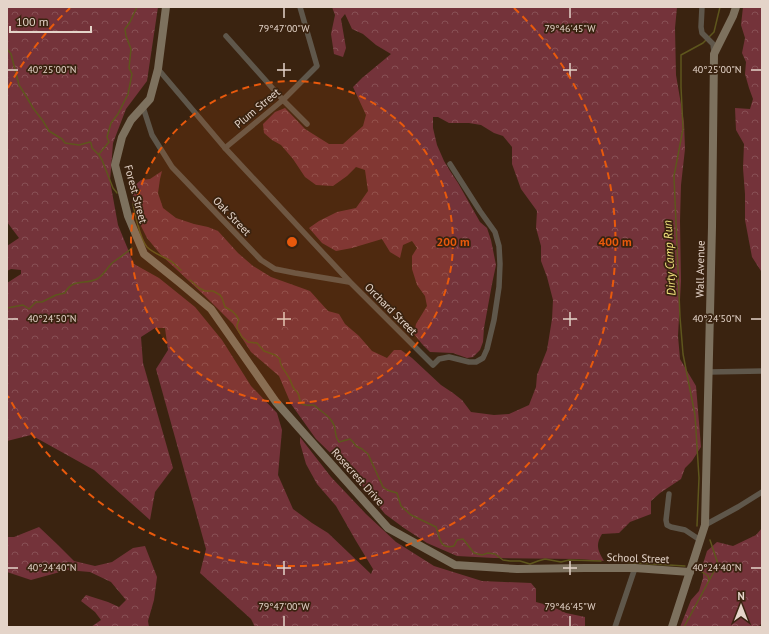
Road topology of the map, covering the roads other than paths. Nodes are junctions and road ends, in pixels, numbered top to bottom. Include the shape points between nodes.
1 (166, 7) edge
2 (300, 7) edge
3 (702, 7) edge
4 (736, 7) edge
5 (226, 36) dead end
6 (714, 54) junction
7 (158, 69) junction
8 (283, 100) junction
9 (144, 107) junction
10 (307, 124) dead end
11 (225, 148) junction
12 (450, 164) dead end
13 (350, 282) junction
14 (180, 283) joint
15 (762, 371) edge
16 (709, 372) junction
17 (762, 492) edge
18 (669, 494) dead end
19 (705, 525) junction
20 (700, 540) junction
21 (585, 568) joint
22 (635, 568) junction
23 (690, 572) junction
24 (615, 627) edge
25 (672, 627) edge

1 - 7 street, Forest Street
2 - 8 street, Plum Street via 317,66
3 - 6 street via 702,32 713,44
4 - 6 street, Wall Avenue
5 - 8 street
6 - 16 street, Wall Avenue
7 - 9 street, Forest Street via 150,99
7 - 11 street, Orchard Street
8 - 10 street
8 - 11 street, Plum Street
9 - 13 street, Oak Street via 152,135 172,167 261,260 275,269
9 - 14 street, Forest Street via 131,120 122,137 115,165 128,216 144,254
11 - 13 street, Orchard Street
12 - 13 street, Orchard Street via 495,232 499,246 499,287 494,320 483,358 469,362 449,357 439,359 433,365
14 - 21 street, Rosecrest Drive via 211,310 276,402 388,528 455,565
15 - 16 street
16 - 19 street, Wall Avenue
17 - 19 street
18 - 20 street via 667,525 686,530
19 - 20 street, Wall Avenue
20 - 23 street, Wall Avenue
21 - 22 street, School Street
22 - 23 street, School Street
22 - 24 street
23 - 25 street, Wall Avenue

